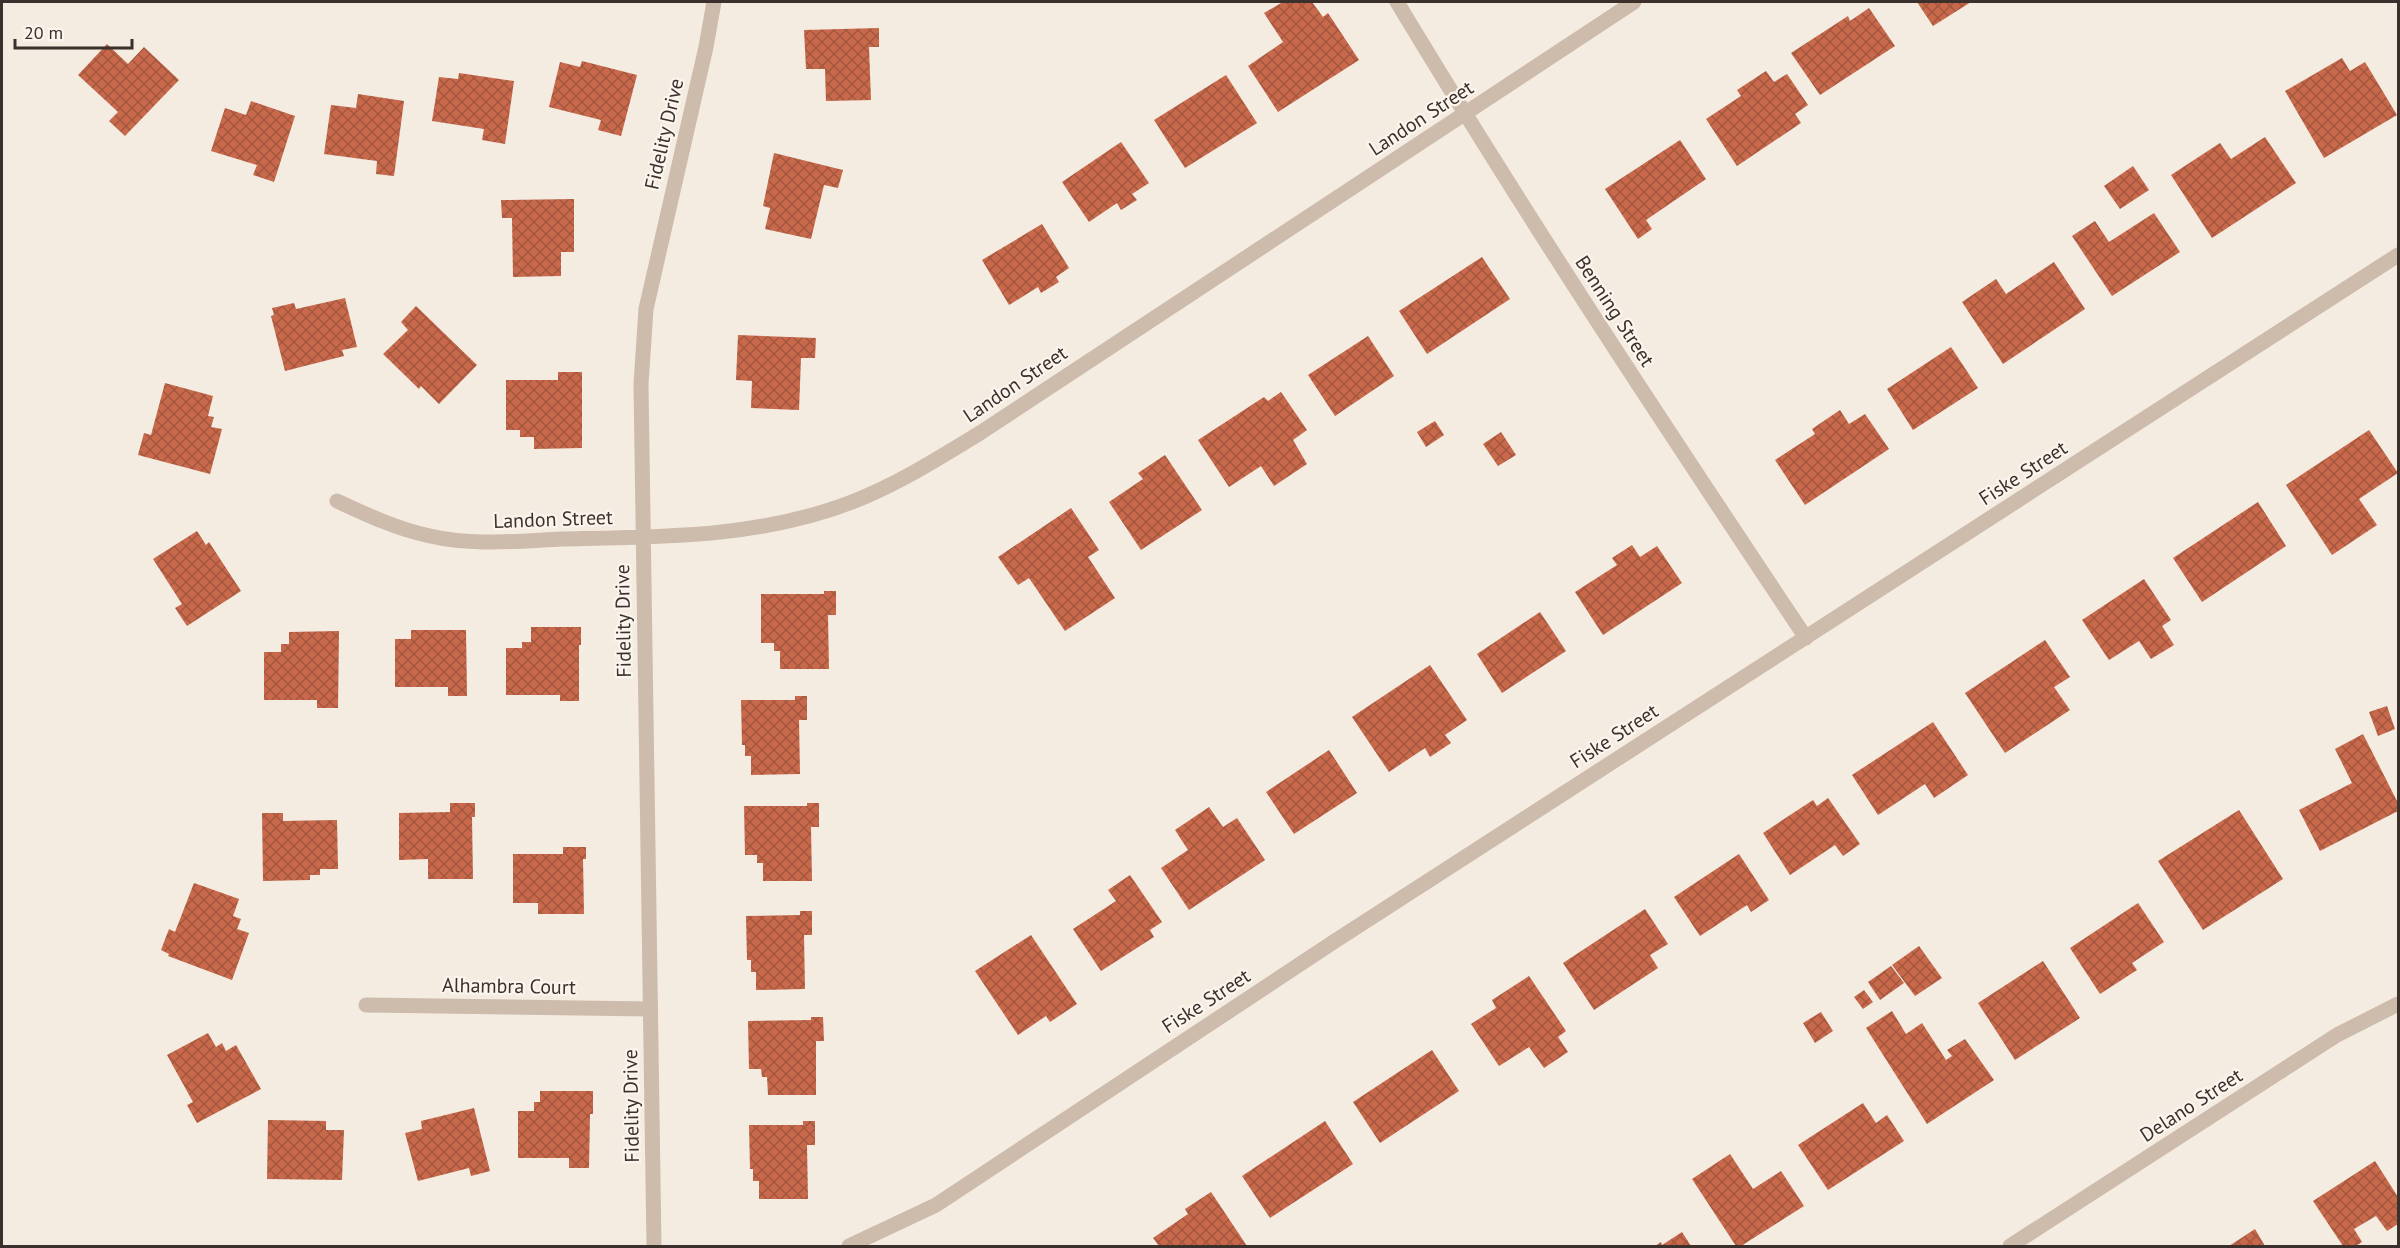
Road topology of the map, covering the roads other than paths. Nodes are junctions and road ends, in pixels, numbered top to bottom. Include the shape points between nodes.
1 (714, 2) edge
2 (1397, 2) edge
3 (1634, 2) edge
4 (1465, 115) junction
5 (2398, 255) edge
6 (337, 501) dead end
7 (643, 537) junction
8 (1806, 638) junction
9 (2398, 1004) edge
10 (366, 1005) dead end
11 (650, 1010) junction
12 (654, 1246) edge
13 (849, 1246) edge
14 (2010, 1246) edge

1 - 7 street, Fidelity Drive via 646,309 641,384
2 - 4 street, Benning Street
3 - 4 street, Landon Street
4 - 7 street, Landon Street via 914,473 852,502 787,522 719,534
4 - 8 street, Benning Street
5 - 8 street, Fiske Street
6 - 7 street, Landon Street via 380,521 431,537 478,542
7 - 11 street, Fidelity Drive
8 - 13 street, Fiske Street via 1335,941 936,1205
9 - 14 street, Delano Street via 2337,1035
10 - 11 street, Alhambra Court
11 - 12 street, Fidelity Drive

